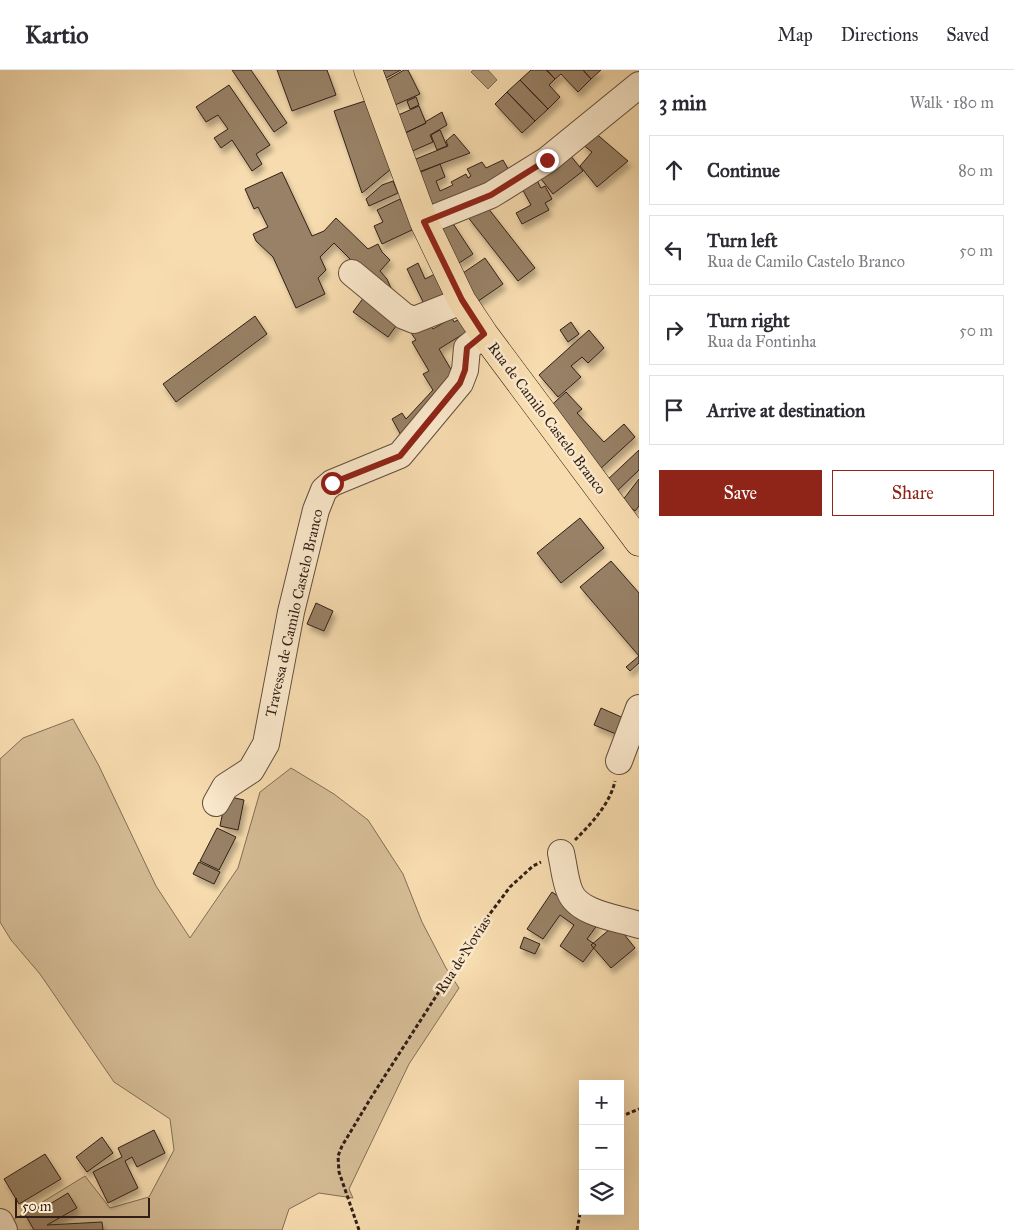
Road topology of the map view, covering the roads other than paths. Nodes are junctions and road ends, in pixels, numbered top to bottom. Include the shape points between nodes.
1 (368, 70) edge
2 (639, 86) edge
3 (424, 222) junction
4 (352, 273) dead end
5 (462, 300) junction
6 (484, 334) junction
7 (639, 542) edge
8 (639, 708) edge
9 (618, 761) road end
10 (216, 803) dead end
11 (562, 853) road end
12 (639, 925) edge
13 (0, 1222) edge
14 (4, 1230) edge

1 - 3 main road, Rua de Camilo Castelo Branco
2 - 3 street via 539,165 491,195
3 - 5 main road, Rua de Camilo Castelo Branco
4 - 5 street via 404,316 414,320
5 - 6 main road, Rua de Camilo Castelo Branco
6 - 7 main road, Rua de Camilo Castelo Branco
6 - 10 street, Travessa de Camilo Castelo Branco via 467,348 460,383 400,456 332,483 324,490 316,510 291,612 266,744 251,770 225,787
8 - 9 street
11 - 12 street via 569,892 577,904
13 - 14 street

